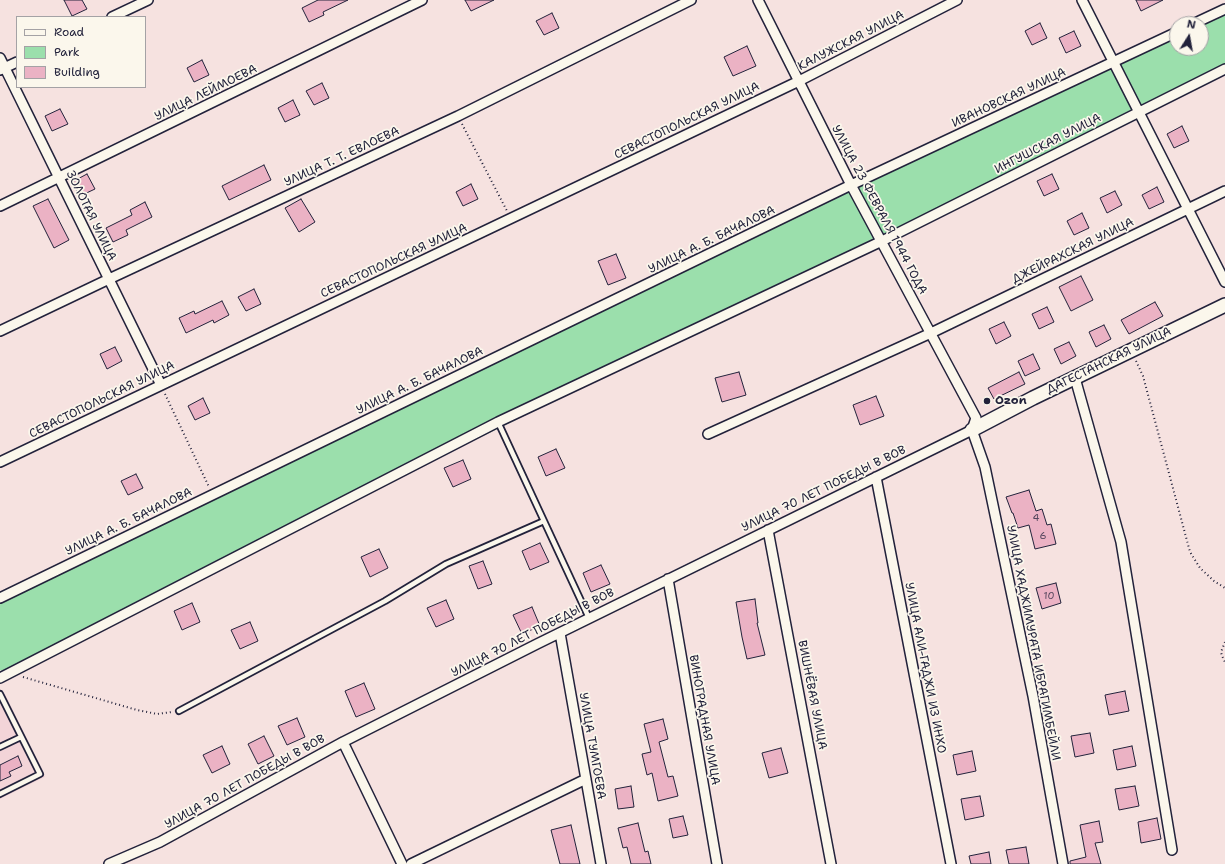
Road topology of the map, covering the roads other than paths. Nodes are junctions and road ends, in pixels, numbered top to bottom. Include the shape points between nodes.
1 (148, 0) edge
2 (422, 0) edge
3 (691, 0) edge
4 (758, 0) edge
5 (956, 0) edge
6 (1082, 0) edge
7 (1225, 8) edge
8 (114, 16) edge
9 (1209, 16) edge
10 (1169, 36) edge
11 (0, 58) edge
12 (16, 62) edge
13 (1114, 63) junction
14 (2, 69) edge
15 (1225, 69) edge
16 (799, 81) junction
17 (1139, 112) junction
18 (59, 178) junction
19 (851, 186) junction
20 (1225, 191) edge
21 (0, 206) edge
22 (1188, 209) junction
23 (882, 242) junction
24 (108, 279) junction
25 (1225, 282) edge
26 (1225, 305) edge
27 (0, 331) edge
28 (931, 334) junction
29 (1076, 378) junction
30 (161, 386) junction
31 (498, 422) junction
32 (972, 430) junction
33 (708, 434) dead end
34 (0, 462) edge
35 (876, 477) junction
36 (544, 521) junction
37 (768, 530) junction
38 (668, 579) junction
39 (0, 598) edge
40 (589, 618) junction
41 (560, 633) junction
42 (0, 678) edge
43 (0, 694) edge
44 (179, 711) road end
45 (21, 737) junction
46 (343, 742) junction
47 (0, 747) edge
48 (586, 779) junction
49 (0, 794) edge
50 (1172, 850) dead end
51 (109, 864) edge
52 (402, 864) edge
53 (411, 864) edge
54 (601, 864) edge
55 (717, 864) edge
56 (831, 864) edge
57 (951, 864) edge
58 (1063, 864) edge

1 - 8 street
2 - 18 street, УЛИЦА ЛЕЙМОЕВА
3 - 24 street, УЛИЦА Т. Т. ЕВЛОЕВА via 458,116
4 - 16 street, УЛИЦА 23 ФЕВРАЛЯ 1944 ГОДА
5 - 16 street, КАЛУЖСКАЯ УЛИЦА
6 - 13 street
7 - 9 street
10 - 13 street, ИВАНОВСКАЯ УЛИЦА
11 - 14 street, ЗОЛОТАЯ УЛИЦА
12 - 14 street
13 - 17 street
13 - 19 street, ИВАНОВСКАЯ УЛИЦА
14 - 18 street, ЗОЛОТАЯ УЛИЦА
15 - 17 street, ИНГУШСКАЯ УЛИЦА
16 - 19 street, УЛИЦА 23 ФЕВРАЛЯ 1944 ГОДА
16 - 30 street, СЕВАСТОПОЛЬСКАЯ УЛИЦА
17 - 22 street
17 - 23 street, ИНГУШСКАЯ УЛИЦА
18 - 21 street, УЛИЦА ЛЕЙМОЕВА
18 - 24 street, ЗОЛОТАЯ УЛИЦА
19 - 23 street, УЛИЦА 23 ФЕВРАЛЯ 1944 ГОДА
19 - 39 street, УЛИЦА А. Б. БАЧАЛОВА
20 - 22 street, ДЖЕЙРАХСКАЯ УЛИЦА
22 - 25 street
22 - 28 street, ДЖЕЙРАХСКАЯ УЛИЦА
23 - 28 street, УЛИЦА 23 ФЕВРАЛЯ 1944 ГОДА
23 - 31 street, ИНГУШСКАЯ УЛИЦА
24 - 27 street, УЛИЦА Т. Т. ЕВЛОЕВА
24 - 30 street, ЗОЛОТАЯ УЛИЦА
26 - 29 street, ДАГЕСТАНСКАЯ УЛИЦА
28 - 32 street, УЛИЦА 23 ФЕВРАЛЯ 1944 ГОДА via 976,418
28 - 33 street, ДЖЕЙРАХСКАЯ УЛИЦА
29 - 32 street, ДАГЕСТАНСКАЯ УЛИЦА
29 - 50 street via 1121,542
30 - 34 street, СЕВАСТОПОЛЬСКАЯ УЛИЦА
31 - 36 lane
31 - 42 street, ИНГУШСКАЯ УЛИЦА
32 - 35 street, УЛИЦА 70 ЛЕТ ПОБЕДЫ В ВОВ
32 - 58 street, УЛИЦА ХАДЖИМУРАТА ИБРАГИМБЕЙЛИ via 985,468 1033,696
35 - 37 street, УЛИЦА 70 ЛЕТ ПОБЕДЫ В ВОВ
35 - 57 street, УЛИЦА АЛИ-ГАДЖИ ИЗ ИНХО
36 - 40 lane
36 - 44 lane via 446,564 385,601
37 - 38 street, УЛИЦА 70 ЛЕТ ПОБЕДЫ В ВОВ
37 - 56 street, ВИШНЁВАЯ УЛИЦА
38 - 40 street, УЛИЦА 70 ЛЕТ ПОБЕДЫ В ВОВ
38 - 55 street, ВИНОГРАДНАЯ УЛИЦА
40 - 41 street, УЛИЦА 70 ЛЕТ ПОБЕДЫ В ВОВ
41 - 46 street, УЛИЦА 70 ЛЕТ ПОБЕДЫ В ВОВ
41 - 48 street, УЛИЦА ТУМГОЕВА
43 - 45 lane
45 - 47 lane
45 - 49 lane via 40,774
46 - 51 street, УЛИЦА 70 ЛЕТ ПОБЕДЫ В ВОВ via 160,842
46 - 52 street
48 - 53 street
48 - 54 street, УЛИЦА ТУМГОЕВА

